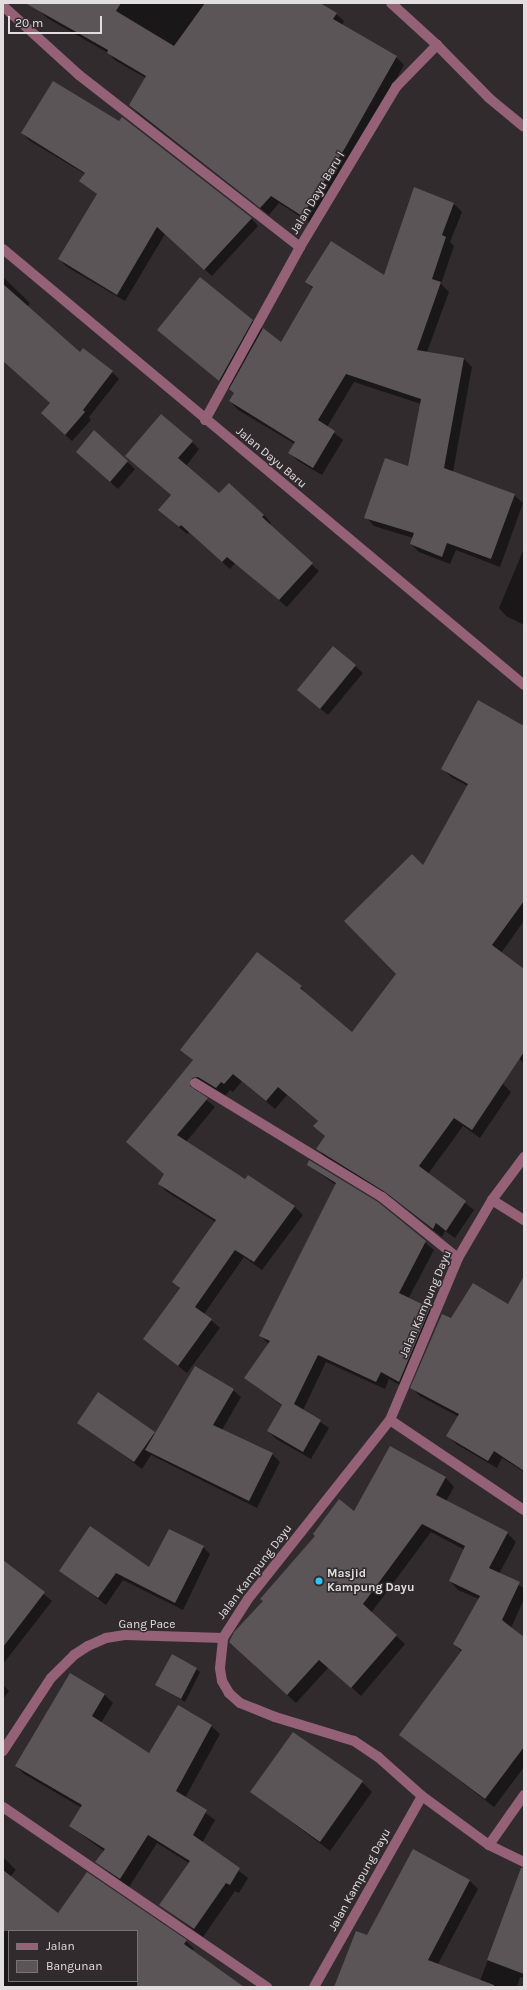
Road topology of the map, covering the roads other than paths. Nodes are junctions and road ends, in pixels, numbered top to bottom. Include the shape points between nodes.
1 (390, 3) edge
2 (3, 6) edge
3 (437, 45) junction
4 (524, 127) edge
5 (300, 247) junction
6 (3, 249) edge
7 (205, 420) junction
8 (524, 685) edge
9 (195, 1083) dead end
10 (524, 1156) edge
11 (492, 1200) junction
12 (524, 1220) edge
13 (458, 1258) junction
14 (390, 1420) junction
15 (524, 1510) edge
16 (223, 1638) junction
17 (3, 1751) edge
18 (524, 1795) edge
19 (422, 1796) junction
20 (3, 1807) edge
21 (489, 1845) junction
22 (524, 1862) edge
23 (267, 1987) edge
24 (314, 1987) edge

1 - 3 street
2 - 5 street via 79,75
3 - 4 street via 489,98
3 - 5 street, Jalan Dayu Baru I via 396,87
5 - 7 street, Jalan Dayu Baru I
6 - 7 street, Jalan Dayu Baru
7 - 8 street, Jalan Dayu Baru
9 - 13 street via 382,1197
10 - 11 street, Jalan Kampung Dayu
11 - 12 street
11 - 13 street, Jalan Kampung Dayu
13 - 14 street, Jalan Kampung Dayu
14 - 15 street
14 - 16 street, Jalan Kampung Dayu via 248,1599
16 - 17 street, Gang Pace via 125,1636 106,1638 88,1646 74,1655 51,1678
16 - 19 street, Jalan Kampung Dayu via 220,1668 222,1681 229,1693 240,1703 275,1717 354,1741 378,1757
18 - 21 street
19 - 21 street
19 - 24 street, Jalan Kampung Dayu
20 - 23 street
21 - 22 street

